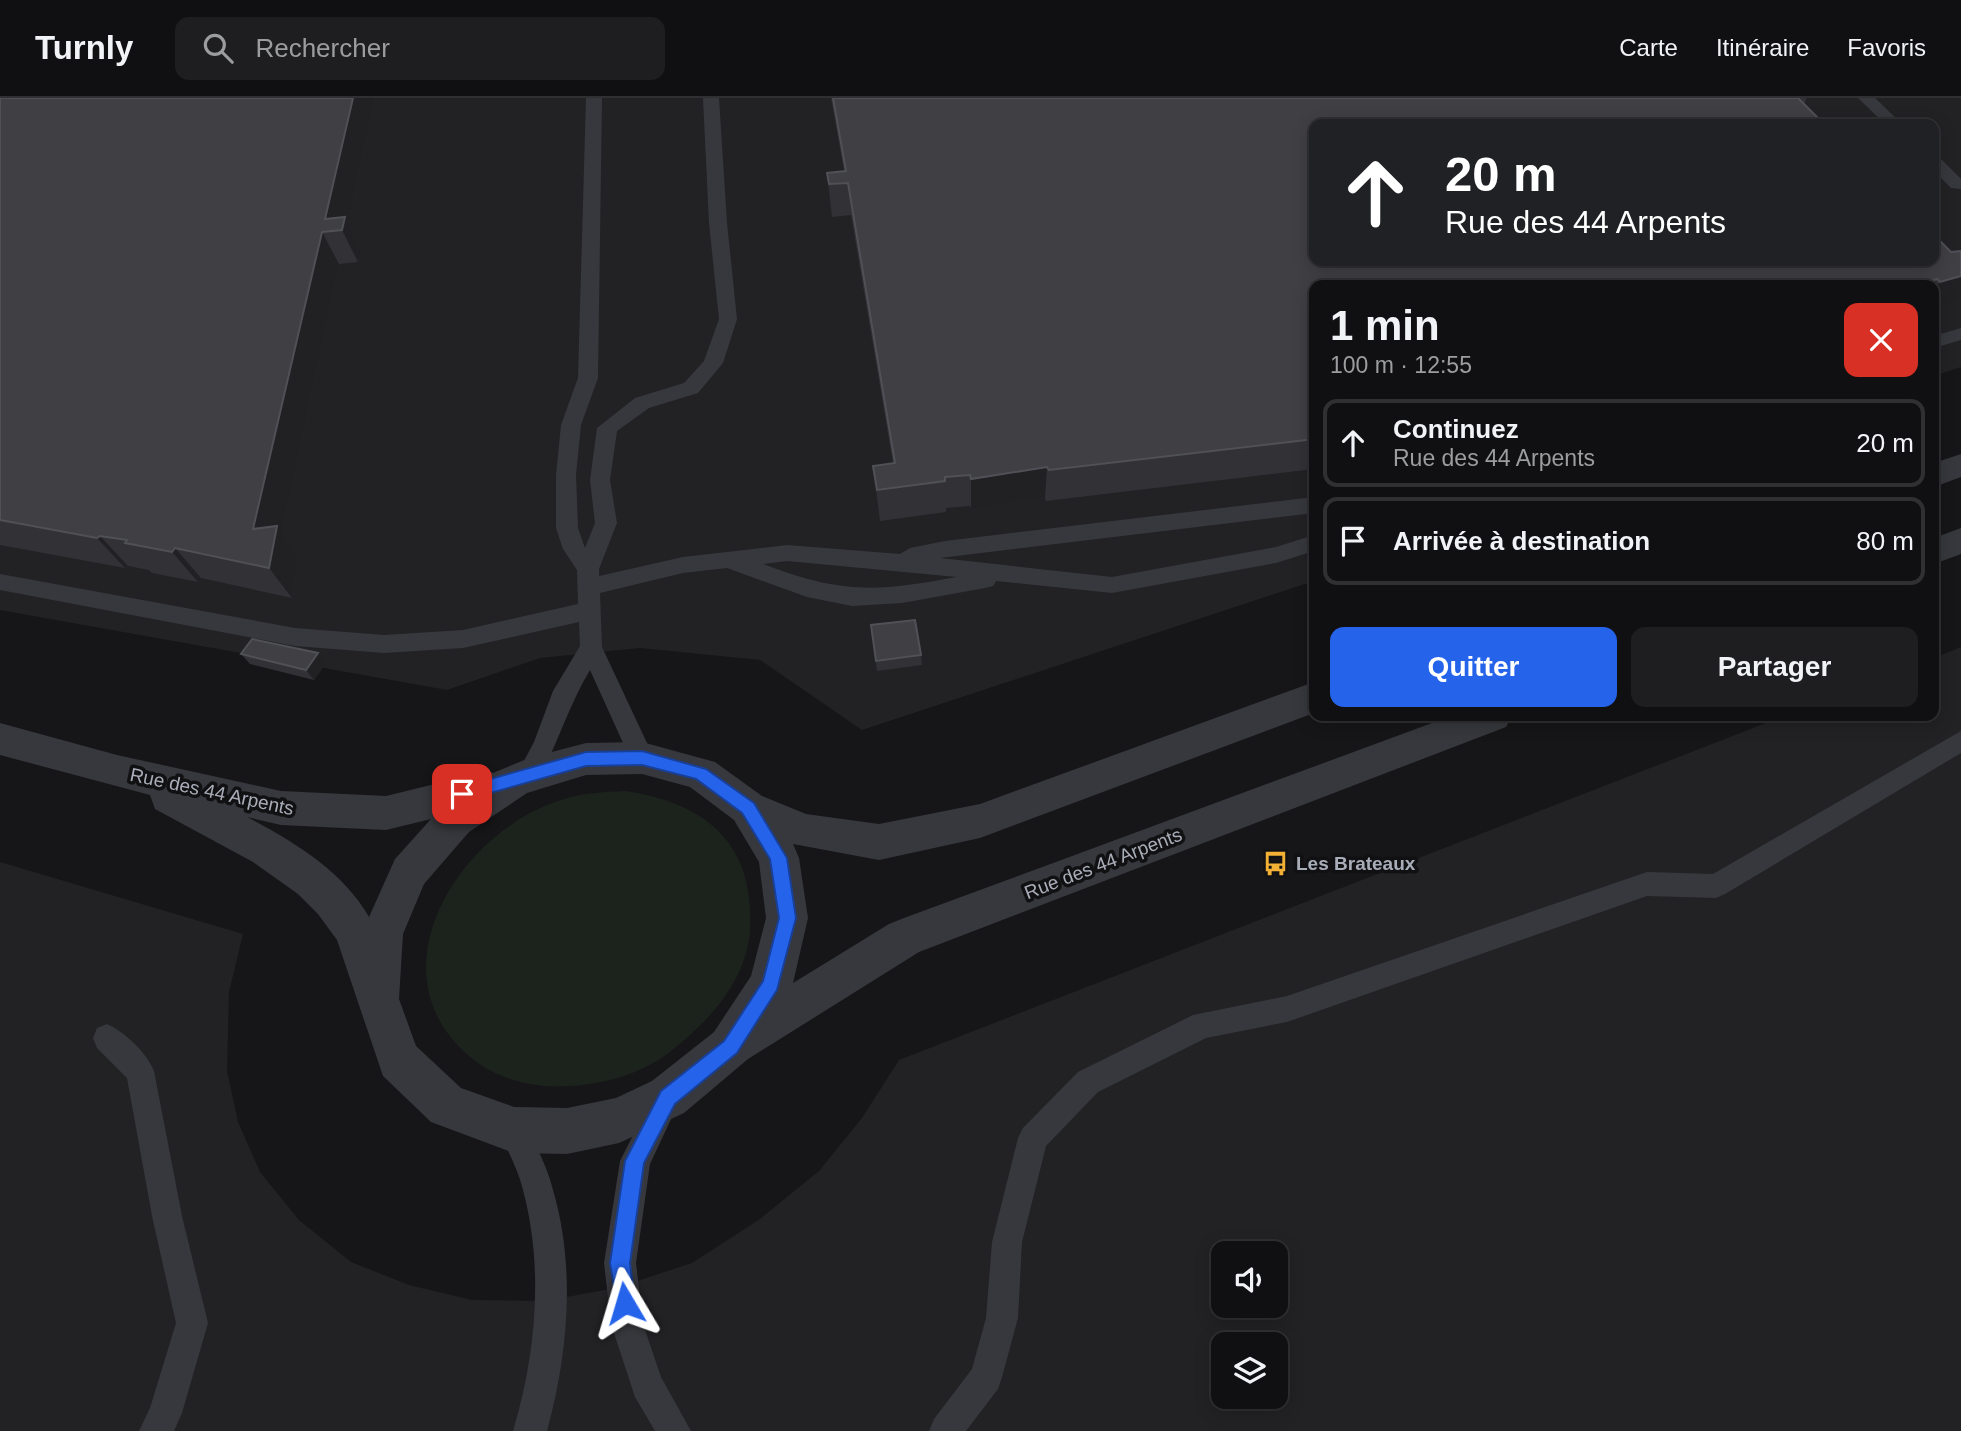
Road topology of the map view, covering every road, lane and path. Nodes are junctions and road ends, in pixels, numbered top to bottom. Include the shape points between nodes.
1 (594, 98) edge
2 (711, 98) edge
3 (1866, 98) edge
4 (1889, 119) edge
5 (1939, 167) edge
6 (1961, 184) edge
7 (1961, 334) edge
8 (1939, 341) edge
9 (1961, 465) edge
10 (1939, 473) edge
11 (1309, 506) edge
12 (1961, 541) edge
13 (1309, 543) edge
14 (1939, 549) edge
15 (727, 559) junction
16 (889, 561) junction
17 (1015, 575) junction
18 (0, 582) edge
19 (590, 589) junction
20 (592, 647) junction
21 (1309, 699) edge
22 (1480, 721) edge
23 (0, 738) edge
24 (1961, 741) edge
25 (642, 758) junction
26 (117, 771) junction
27 (521, 778) junction
28 (748, 808) junction
29 (377, 999) junction
30 (107, 1038) dead end
31 (730, 1047) junction
32 (668, 1097) junction
33 (514, 1130) junction
34 (156, 1431) edge
35 (530, 1431) edge
36 (674, 1431) edge
37 (946, 1431) edge

1 - 19 lane via 588,378 571,425 566,475 566,528
2 - 19 lane via 728,319 713,363 691,388 642,403 607,428 600,480 606,523
3 - 4 lane
5 - 6 lane
7 - 8 lane
9 - 10 street
11 - 16 lane via 945,549
12 - 14 street
13 - 17 lane via 1263,557 1112,585
15 - 16 lane via 787,553
15 - 17 lane via 818,592 852,597
15 - 19 lane via 683,565
16 - 17 lane
18 - 19 lane via 295,637 384,644 463,639
19 - 20 lane
20 - 25 lane
20 - 27 lane via 565,691 545,744
21 - 28 street, Rue des 44 Arpents via 980,821 879,842 804,831
22 - 31 street, Rue des 44 Arpents via 904,937
23 - 26 street, Rue des 44 Arpents
24 - 37 lane via 1716,886 1647,884 1287,1009 1203,1025 1088,1082 1033,1138 1007,1242 1002,1318 986,1377
25 - 27 street, Rue des 44 Arpents via 586,759
25 - 28 street, Rue des 44 Arpents via 701,774
26 - 27 street, Rue des 44 Arpents via 281,808 386,813
26 - 29 street, Rue des 44 Arpents via 253,840 320,887 351,924
27 - 29 street, Rue des 44 Arpents via 455,820 409,872 382,934
28 - 31 street, Rue des 44 Arpents via 779,858 787,918 771,984
29 - 33 street, Rue des 44 Arpents via 399,1060 437,1097 447,1106
30 - 34 lane via 140,1071 166,1216 192,1324
31 - 32 street, Rue des 44 Arpents
32 - 33 street, Rue des 44 Arpents via 606,1123 567,1131
32 - 36 lane via 635,1161 620,1263 627,1324 647,1385
33 - 35 lane via 541,1199 549,1267 549,1322 539,1403

